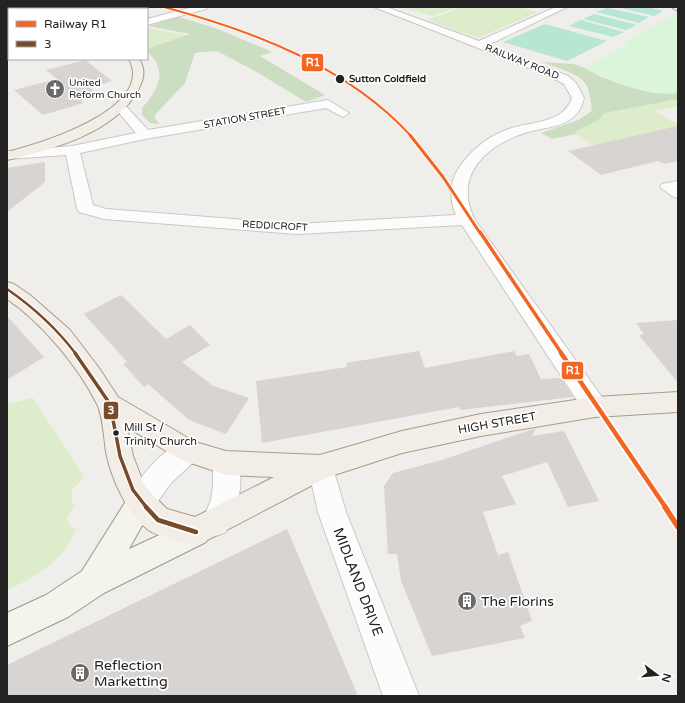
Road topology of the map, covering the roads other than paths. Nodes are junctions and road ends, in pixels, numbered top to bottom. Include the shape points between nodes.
1 (203, 7) edge
2 (378, 7) edge
3 (563, 7) edge
4 (675, 7) edge
5 (678, 8) edge
6 (148, 22) edge
7 (479, 45) junction
8 (134, 60) edge
9 (120, 107) junction
10 (343, 113) dead end
11 (145, 135) junction
12 (72, 150) junction
13 (8, 156) edge
14 (675, 189) edge
15 (653, 192) dead end
16 (467, 220) junction
17 (7, 289) edge
18 (678, 402) edge
19 (110, 404) junction
20 (595, 407) junction
21 (188, 451) junction
22 (226, 463) junction
23 (321, 467) junction
24 (141, 502) junction
25 (206, 527) junction
26 (93, 582) junction
27 (7, 630) edge
28 (401, 696) edge

1 - 6 street
2 - 7 street, RAILWAY ROAD
3 - 7 street
4 - 5 street
7 - 16 street, RAILWAY ROAD via 563,78 574,86 578,98 574,110 562,118 502,137 482,148 468,162 460,184 459,201
8 - 9 main road via 139,78 132,94
9 - 11 street
9 - 13 main road via 97,123 63,139
10 - 11 street, STATION STREET via 328,104
11 - 12 street, STATION STREET
12 - 13 street, STATION STREET
12 - 16 street, REDDICROFT via 85,208 104,214 297,229
14 - 15 street
16 - 20 street, RAILWAY ROAD
17 - 19 main road via 23,300 62,336
18 - 20 main road, HIGH STREET
19 - 21 main road
19 - 24 main road via 120,456 133,490
20 - 23 main road, HIGH STREET via 481,425 416,439
21 - 22 main road
21 - 24 street via 171,462 159,475
22 - 23 main road, HIGH STREET
22 - 25 street via 228,488 225,505
23 - 25 main road, HIGH STREET
23 - 28 street, MIDLAND DRIVE via 332,512
24 - 25 main road via 158,520
24 - 26 street
25 - 26 street, HIGH STREET
26 - 27 street, HIGH STREET via 57,606

